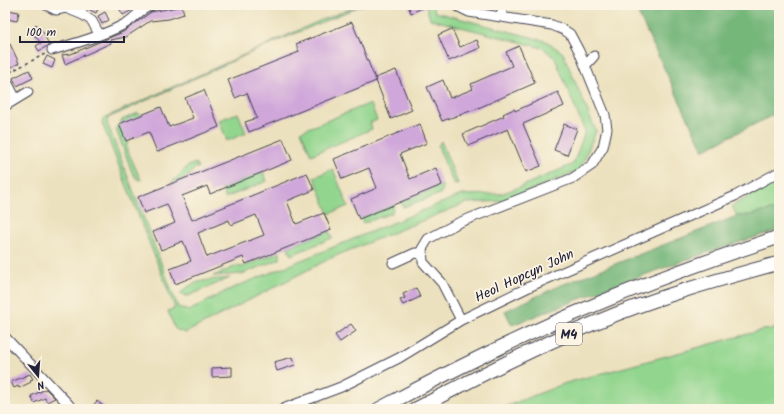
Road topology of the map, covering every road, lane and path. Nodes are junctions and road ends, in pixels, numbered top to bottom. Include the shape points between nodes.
1 (46, 5) edge
2 (83, 5) edge
3 (153, 5) edge
4 (455, 5) edge
5 (474, 5) edge
6 (503, 6) edge
7 (483, 14) junction
8 (83, 15) junction
9 (501, 17) junction
10 (99, 34) junction
11 (52, 50) joint
12 (594, 56) dead end
13 (585, 66) junction
14 (7, 75) edge
15 (28, 92) dead end
16 (16, 99) junction
17 (5, 106) edge
18 (779, 172) edge
19 (779, 237) edge
20 (779, 244) edge
21 (422, 254) junction
22 (393, 263) dead end
23 (779, 263) edge
24 (779, 268) edge
25 (683, 271) junction
26 (729, 276) junction
27 (462, 320) junction
28 (5, 337) edge
29 (73, 409) edge
30 (283, 409) edge
31 (379, 409) edge
32 (416, 409) edge

1 - 8 street via 56,10 66,8
2 - 8 street
3 - 10 street via 144,7 128,22
4 - 7 street via 469,12
5 - 7 street
6 - 9 street
7 - 9 street
8 - 10 street via 92,21
9 - 13 street via 552,25 564,30 574,40
10 - 11 street
11 - 14 path
12 - 13 street
13 - 21 street via 606,121 603,148 592,165 572,178 439,233 428,239
14 - 16 street
15 - 16 street
16 - 17 street
18 - 27 street, Heol Hopcyn John via 735,196 531,286
19 - 25 highway
20 - 25 highway, M4
21 - 22 street via 415,253
21 - 27 street via 425,266 442,283
23 - 26 highway, M4
24 - 26 highway
25 - 31 highway, M4 via 597,303 447,373
26 - 32 highway, M4 via 670,294 598,321 528,351
27 - 30 street, Heol Hopcyn John via 416,348 341,387
28 - 29 street

